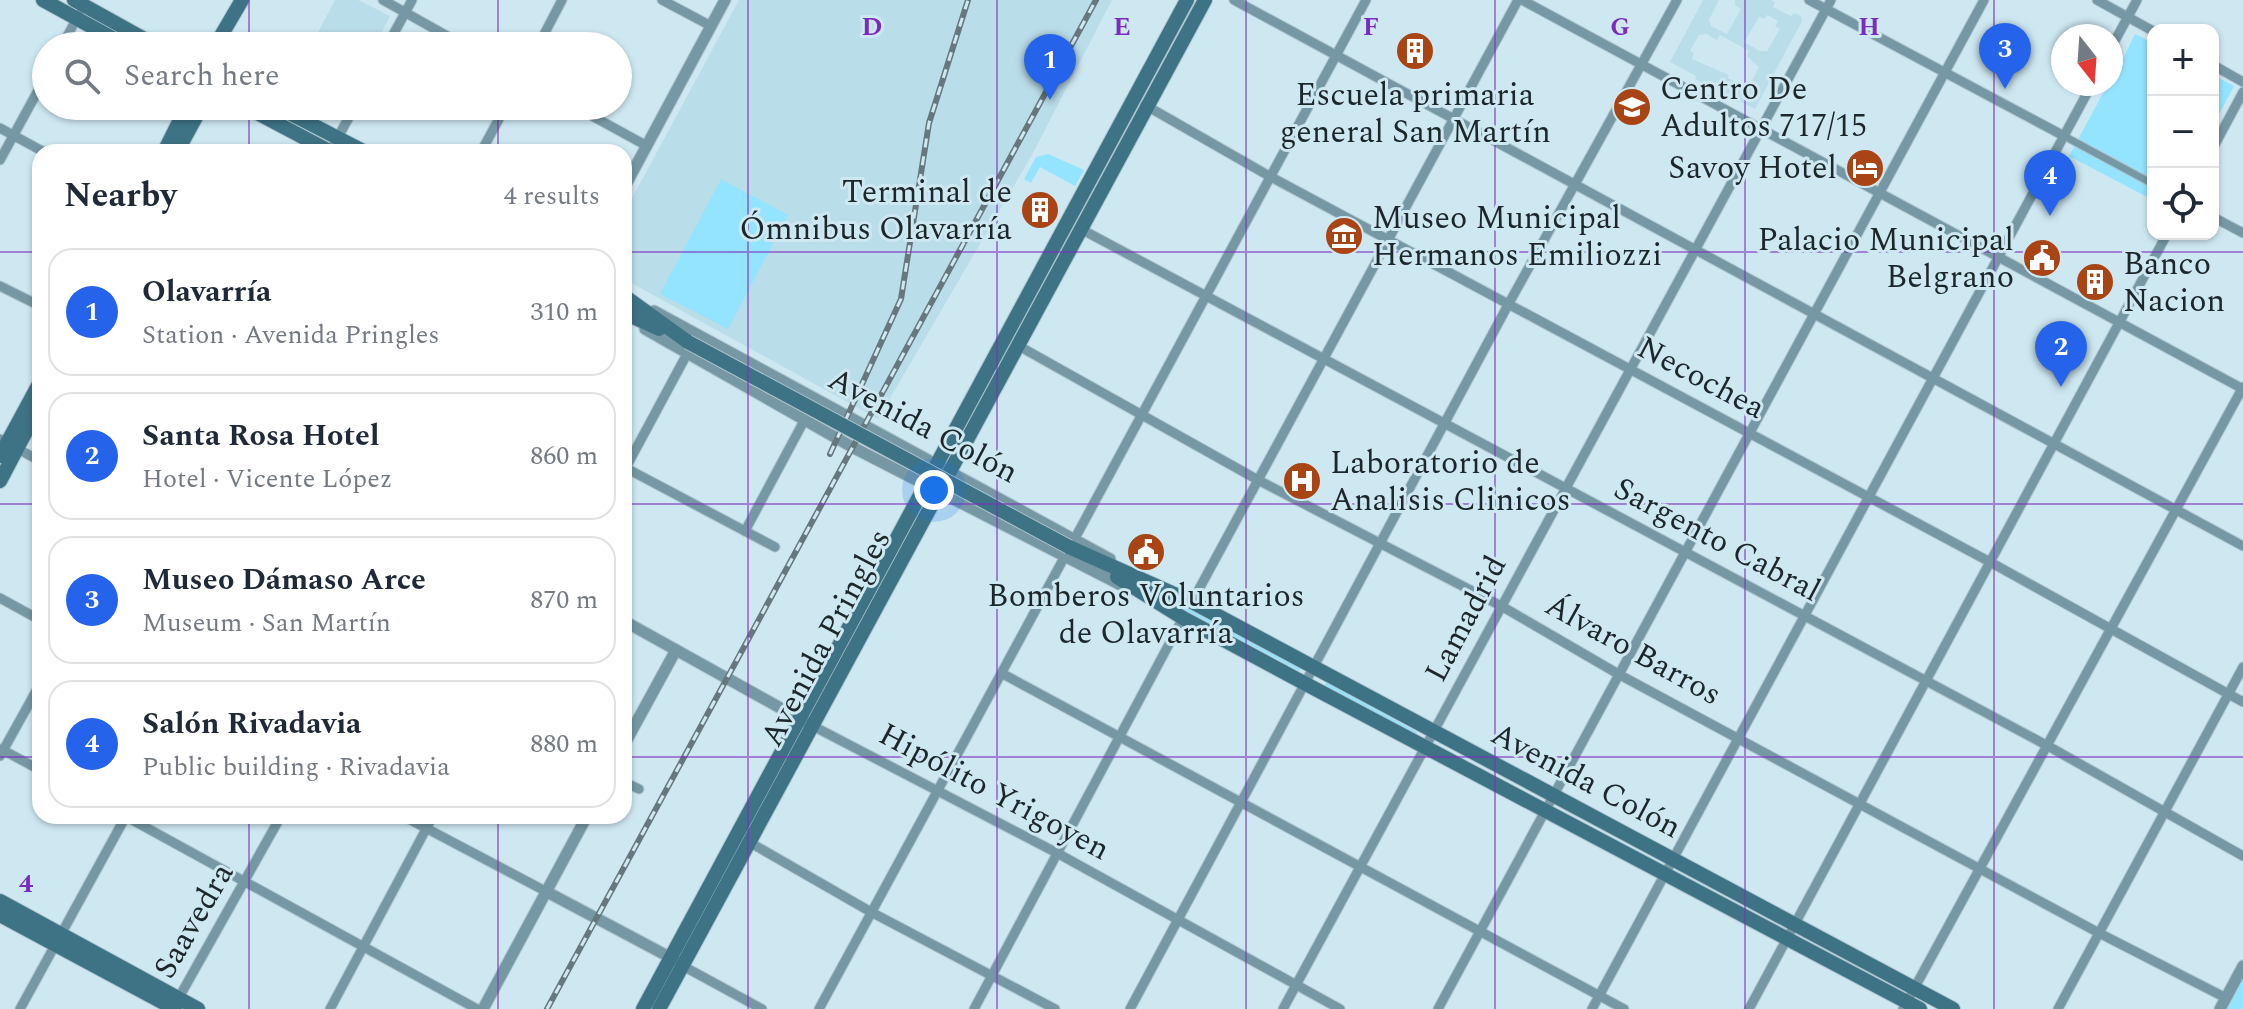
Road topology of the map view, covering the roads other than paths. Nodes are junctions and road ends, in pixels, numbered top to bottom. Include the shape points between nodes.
1 (43, 0) edge
2 (242, 0) edge
3 (251, 0) edge
4 (383, 0) edge
5 (412, 0) edge
6 (562, 0) edge
7 (662, 0) edge
8 (725, 0) edge
9 (1187, 0) edge
10 (1205, 0) edge
11 (1234, 0) edge
12 (1366, 0) edge
13 (1520, 0) edge
14 (1677, 0) edge
15 (1809, 0) edge
16 (1984, 0) edge
17 (2097, 0) edge
18 (2137, 0) edge
19 (1829, 5) edge
20 (80, 6) edge
21 (405, 12) junction
22 (2128, 17) junction
23 (711, 26) junction
24 (2123, 26) edge
25 (2147, 28) edge
26 (68, 32) edge
27 (111, 32) edge
28 (130, 32) edge
29 (223, 32) edge
30 (234, 32) edge
31 (394, 32) edge
32 (440, 32) edge
33 (545, 32) edge
34 (1337, 55) junction
35 (1642, 64) junction
36 (2219, 68) edge
37 (1947, 72) junction
38 (2243, 82) edge
39 (2243, 92) edge
40 (2086, 96) edge
41 (32, 102) edge
42 (1141, 103) junction
43 (1454, 119) junction
44 (180, 120) edge
45 (194, 120) edge
46 (270, 120) edge
47 (304, 120) edge
48 (347, 120) edge
49 (498, 120) edge
50 (600, 120) edge
51 (0, 128) edge
52 (1762, 128) junction
53 (14, 135) junction
54 (2064, 136) junction
55 (338, 137) junction
56 (2219, 137) edge
57 (168, 144) edge
58 (181, 144) edge
59 (315, 144) edge
60 (334, 144) edge
61 (351, 144) edge
62 (485, 144) edge
63 (32, 145) edge
64 (647, 146) junction
65 (0, 160) edge
66 (632, 173) edge
67 (1271, 177) junction
68 (2147, 181) edge
69 (1577, 184) junction
70 (1880, 194) junction
71 (2219, 220) edge
72 (1079, 228) junction
73 (2243, 233) edge
74 (1389, 240) junction
75 (2164, 240) edge
76 (1694, 248) junction
77 (2000, 259) junction
78 (0, 286) edge
79 (1205, 295) junction
80 (32, 302) edge
81 (1508, 305) junction
82 (632, 310) edge
83 (632, 311) edge
84 (1815, 313) junction
85 (2119, 322) junction
86 (1017, 345) junction
87 (688, 348) junction
88 (1324, 358) junction
89 (1629, 369) junction
90 (1935, 378) junction
91 (2243, 388) edge
92 (32, 397) edge
93 (1142, 414) junction
94 (32, 415) edge
95 (805, 419) junction
96 (1444, 424) junction
97 (1749, 434) junction
98 (2056, 445) junction
99 (6, 447) edge
100 (632, 455) edge
101 (32, 458) edge
102 (942, 468) junction
103 (632, 472) edge
104 (1258, 480) junction
105 (0, 481) edge
106 (932, 488) junction
107 (1564, 488) junction
108 (1870, 498) junction
109 (2175, 509) junction
110 (745, 531) junction
111 (1382, 543) junction
112 (2243, 546) edge
113 (775, 547) dead end
114 (1069, 548) junction
115 (1686, 554) junction
116 (1990, 562) junction
117 (0, 598) edge
118 (1192, 602) junction
119 (1503, 607) junction
120 (32, 616) edge
121 (1805, 617) junction
122 (1183, 618) junction
123 (632, 625) edge
124 (2110, 628) junction
125 (676, 650) junction
126 (1314, 667) junction
127 (2243, 667) edge
128 (1003, 674) junction
129 (1620, 675) junction
130 (1926, 681) junction
131 (1304, 683) junction
132 (2228, 694) junction
133 (32, 698) edge
134 (2243, 702) edge
135 (805, 722) junction
136 (632, 730) edge
137 (1435, 731) junction
138 (1121, 736) junction
139 (1739, 738) junction
140 (2048, 746) junction
141 (1427, 748) junction
142 (1, 751) edge
143 (32, 766) edge
144 (632, 786) edge
145 (639, 789) dead end
146 (939, 791) junction
147 (1556, 795) junction
148 (1242, 801) junction
149 (1859, 803) junction
150 (1547, 811) junction
151 (2164, 813) junction
152 (122, 824) edge
153 (140, 824) edge
154 (277, 824) edge
155 (417, 824) edge
156 (429, 824) edge
157 (583, 824) edge
158 (426, 829) junction
159 (749, 842) junction
160 (1057, 853) junction
161 (2243, 856) edge
162 (1673, 860) junction
163 (1361, 866) junction
164 (1982, 868) junction
165 (1665, 875) junction
166 (247, 883) junction
167 (549, 893) junction
168 (0, 901) edge
169 (871, 912) junction
170 (0, 915) edge
171 (1177, 919) junction
172 (1796, 925) junction
173 (1480, 931) junction
174 (2099, 933) junction
175 (57, 939) junction
176 (1787, 939) junction
177 (364, 947) junction
178 (677, 961) junction
179 (2243, 966) edge
180 (992, 976) junction
181 (1296, 984) junction
182 (1915, 988) junction
183 (1599, 996) junction
184 (2226, 998) junction
185 (175, 1006) edge
186 (1910, 1007) edge
187 (20, 1009) edge
188 (198, 1009) edge
189 (330, 1009) edge
190 (480, 1009) edge
191 (643, 1009) edge
192 (659, 1009) edge
193 (762, 1009) edge
194 (819, 1009) edge
195 (974, 1009) edge
196 (1055, 1009) edge
197 (1130, 1009) edge
198 (1283, 1009) edge
199 (1340, 1009) edge
200 (1438, 1009) edge
201 (1592, 1009) edge
202 (1624, 1009) edge
203 (1749, 1009) edge
204 (1953, 1009) edge
205 (2058, 1009) edge
206 (2220, 1009) edge

1 - 20 main road
2 - 29 main road
3 - 30 main road
4 - 21 street
5 - 21 street
6 - 33 street
7 - 23 street
8 - 23 street
9 - 42 main road, Avenida Pringles
10 - 42 main road, Avenida Pringles
11 - 34 street
12 - 34 street
13 - 35 street
13 - 43 street
14 - 35 street
15 - 19 street
16 - 37 street
17 - 22 street
18 - 22 street
19 - 37 street
19 - 52 street, Lamadrid
20 - 26 street
20 - 27 main road
20 - 28 main road
21 - 31 street
21 - 32 street
22 - 24 street
22 - 25 street
23 - 64 street
34 - 43 street
34 - 67 street
35 - 52 street
35 - 69 street
36 - 38 street
37 - 54 street
37 - 70 street
39 - 56 street
40 - 54 street
41 - 53 street
42 - 67 street, Necochea
42 - 72 main road, Avenida Pringles
42 - 102 main road, Avenida Pringles
43 - 69 street
43 - 74 street
44 - 57 main road
45 - 58 main road
46 - 59 main road
47 - 55 main road
48 - 55 street
49 - 62 street
50 - 64 street
51 - 53 street
52 - 70 street
52 - 76 street, Lamadrid
53 - 63 street
53 - 65 street
54 - 68 street
54 - 77 street
55 - 60 street
55 - 61 main road
64 - 66 street
67 - 74 street, Necochea
67 - 79 street
69 - 76 street
69 - 81 street
70 - 77 street
70 - 84 street
71 - 73 street
72 - 79 street, Sargento Cabral
72 - 86 main road, Avenida Pringles
74 - 81 street, Necochea
74 - 88 street
75 - 85 street
76 - 84 street
76 - 89 street, Lamadrid
77 - 85 street
77 - 90 street
78 - 80 street
79 - 88 street, Sargento Cabral
79 - 93 street
81 - 89 street, Necochea
81 - 96 street
82 - 102 street, Avenida Colón
83 - 87 main road, Avenida Colón
84 - 90 street
84 - 97 street
85 - 91 street
85 - 98 street
86 - 93 street, Álvaro Barros
86 - 102 main road, Avenida Pringles
87 - 95 street, Avenida Colón
87 - 100 street
87 - 114 main road, Avenida Colón, bridge
88 - 96 street, Sargento Cabral
88 - 104 street
89 - 97 street, Necochea
89 - 107 street, Lamadrid
90 - 98 street
90 - 108 street
91 - 109 street
92 - 99 main road
93 - 104 street, Álvaro Barros
93 - 114 street
94 - 99 main road
95 - 106 street, Avenida Colón
95 - 110 street
96 - 107 street, Sargento Cabral
96 - 111 street
97 - 108 street, Necochea
97 - 115 street
98 - 109 street
98 - 116 street
99 - 101 street
99 - 105 main road
102 - 106 main road, Avenida Pringles
102 - 114 street, Avenida Colón
103 - 110 street
104 - 111 street, Álvaro Barros
104 - 118 street
106 - 114 street, Avenida Colón
106 - 135 main road, Avenida Pringles
107 - 115 street, Sargento Cabral
107 - 119 street, Lamadrid
108 - 116 street, Necochea
108 - 121 street
109 - 112 street
109 - 124 street
110 - 113 street
111 - 119 street, Álvaro Barros
111 - 126 street
114 - 118 main road, Avenida Colón
114 - 122 main road, Avenida Colón
114 - 128 street
115 - 121 street, Sargento Cabral
115 - 129 street
116 - 124 street, Necochea
116 - 130 street
117 - 120 street
118 - 126 main road, Avenida Colón
119 - 129 street, Álvaro Barros
119 - 137 street, Lamadrid
121 - 130 street, Sargento Cabral
121 - 139 street
122 - 131 main road, Avenida Colón
122 - 138 street
123 - 125 street, Hipólito Yrigoyen
124 - 132 street, Necochea
124 - 140 street
125 - 135 street, Hipólito Yrigoyen
125 - 136 street
126 - 131 street
126 - 137 main road, Avenida Colón
127 - 132 street
128 - 138 street
128 - 146 street
129 - 139 street, Álvaro Barros
129 - 147 street
130 - 140 street, Sargento Cabral
130 - 149 street
131 - 141 main road, Avenida Colón
131 - 148 street
132 - 134 street, Necochea
132 - 151 street
133 - 142 street
135 - 146 street, Hipólito Yrigoyen
135 - 159 main road, Avenida Pringles
135 - 178 main road, Avenida Pringles
137 - 141 street, Lamadrid
137 - 147 main road, Avenida Colón
138 - 148 street
138 - 160 street
139 - 149 street, Álvaro Barros
139 - 162 street
140 - 151 street, Sargento Cabral
140 - 164 street
141 - 150 main road, Avenida Colón
141 - 163 street, Lamadrid
142 - 143 street
144 - 145 street
146 - 160 street, Hipólito Yrigoyen
146 - 169 street
147 - 150 street
147 - 162 main road, Avenida Colón
148 - 163 street
148 - 171 street
149 - 164 street, Álvaro Barros
149 - 172 street
150 - 165 main road, Avenida Colón
150 - 173 street
151 - 161 street, Sargento Cabral
151 - 174 street
152 - 175 street
153 - 166 street
154 - 166 street, Saavedra
155 - 158 street
156 - 158 street
157 - 167 street
158 - 167 street
158 - 177 street
159 - 169 street
159 - 178 main road, Avenida Pringles
160 - 171 street, Hipólito Yrigoyen
160 - 180 street
162 - 165 street
162 - 172 main road, Avenida Colón
163 - 173 street
163 - 181 street, Lamadrid
164 - 174 street, Álvaro Barros
164 - 182 street
165 - 176 main road, Avenida Colón
165 - 183 street
166 - 177 street
166 - 185 street, Saavedra
167 - 178 street
167 - 190 street
168 - 175 main road
169 - 180 street
169 - 194 street
170 - 175 main road
171 - 181 street, Hipólito Yrigoyen
171 - 197 street
172 - 176 street
172 - 182 main road, Avenida Colón
173 - 183 street
173 - 200 street
174 - 184 street, Álvaro Barros
174 - 205 street
175 - 185 main road
175 - 187 street
176 - 186 main road, Avenida Colón
176 - 203 street
177 - 189 street
177 - 190 street
178 - 191 main road, Avenida Pringles
178 - 192 main road, Avenida Pringles
178 - 193 street
179 - 184 street
180 - 195 street
180 - 196 street
181 - 198 street, Lamadrid
181 - 199 street, Hipólito Yrigoyen
182 - 186 street
182 - 204 main road, Avenida Colón
183 - 201 street
183 - 202 street
184 - 206 street
185 - 188 main road

